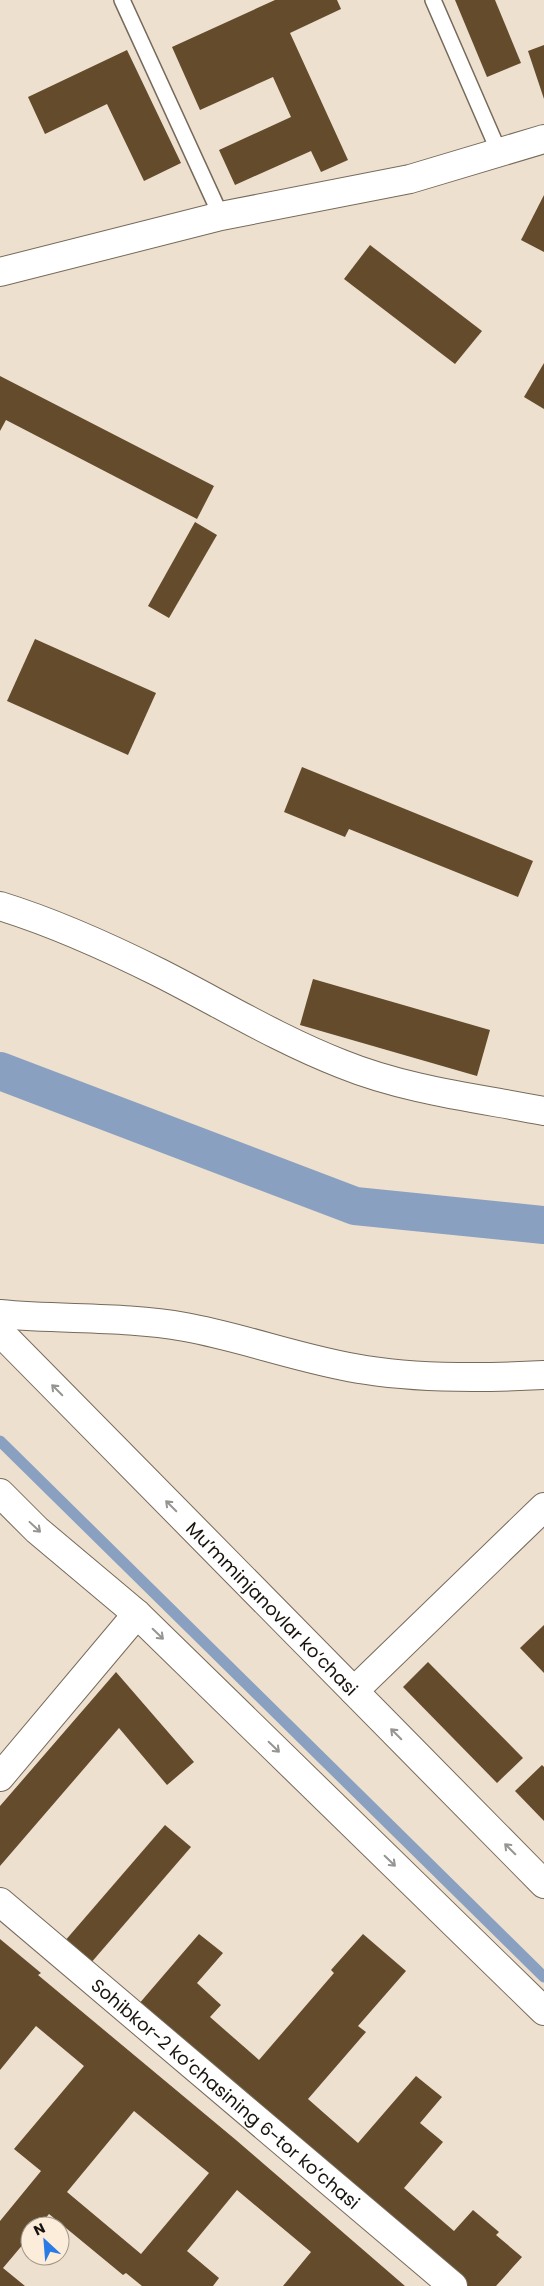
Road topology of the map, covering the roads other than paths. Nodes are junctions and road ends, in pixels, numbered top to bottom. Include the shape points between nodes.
1 (122, 0) edge
2 (433, 0) edge
3 (544, 139) edge
4 (499, 152) junction
5 (221, 216) junction
6 (0, 272) edge
7 (0, 906) edge
8 (544, 1111) edge
9 (0, 1314) edge
10 (0, 1332) edge
11 (544, 1375) edge
12 (0, 1493) edge
13 (544, 1506) edge
14 (137, 1614) junction
15 (354, 1692) junction
16 (0, 1777) edge
17 (544, 1884) edge
18 (0, 1902) edge
19 (544, 2011) edge
20 (453, 2286) edge

1 - 5 lane
2 - 4 lane
3 - 4 street
4 - 5 street via 410,179
5 - 6 street
7 - 8 street via 47,921 159,973 282,1038 344,1065 416,1086
9 - 11 street via 185,1327 366,1370 480,1378
15 -> 10 street, Mu’mminjanovlar ko‘chasi
12 -> 14 street via 37,1530
13 - 15 street
14 - 16 street
14 -> 19 street
17 -> 15 street, Mu’mminjanovlar ko‘chasi
18 - 20 street, Sohibkor-2 ko‘chasining 6-tor ko‘chasi

